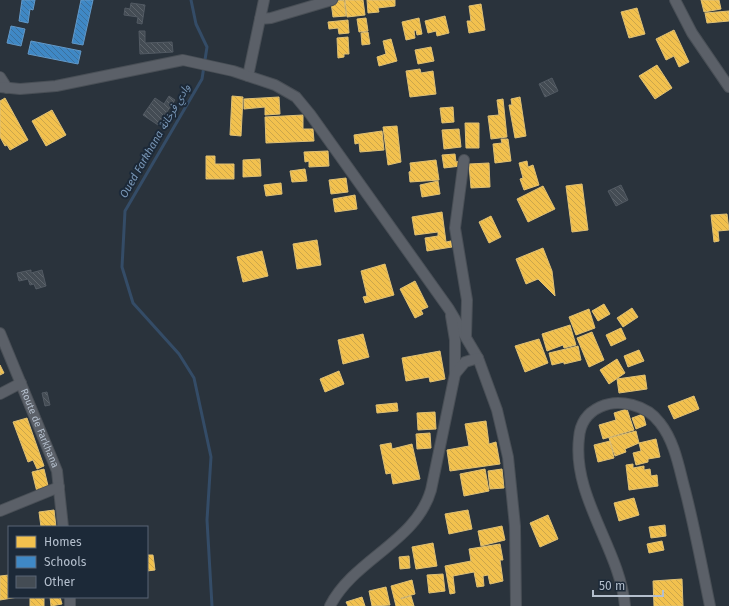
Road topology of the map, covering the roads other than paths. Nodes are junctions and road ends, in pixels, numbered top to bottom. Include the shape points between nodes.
1 (264, 0) edge
2 (332, 0) edge
3 (675, 0) edge
4 (260, 19) junction
5 (248, 76) junction
6 (0, 77) edge
7 (3, 87) edge
8 (729, 87) edge
9 (464, 160) dead end
10 (449, 309) junction
11 (0, 333) edge
12 (466, 336) junction
13 (478, 358) junction
14 (455, 374) junction
15 (21, 383) junction
16 (0, 394) edge
17 (59, 487) junction
18 (0, 511) edge
19 (63, 526) edge
20 (330, 606) edge
21 (516, 606) edge
22 (624, 606) edge
23 (710, 606) edge

1 - 4 street
2 - 4 street
3 - 8 street via 692,33
4 - 5 street
5 - 7 street via 183,60 56,86 20,89
5 - 10 street via 275,85 296,97
6 - 7 street
9 - 12 street via 455,228 467,300
10 - 12 street
10 - 14 street via 455,340
11 - 15 street, Route de Farkhana
12 - 13 street
13 - 14 street via 465,362
13 - 21 street via 497,410 508,457 515,526
14 - 20 street via 428,502 412,525 353,576
15 - 16 street
15 - 17 street, Route de Farkhana via 57,471
17 - 18 street
17 - 19 street, Route de Farkhana
22 - 23 street via 620,582 584,485 578,451 583,422 591,411 613,403 629,404 647,411 660,422 670,442 678,460

